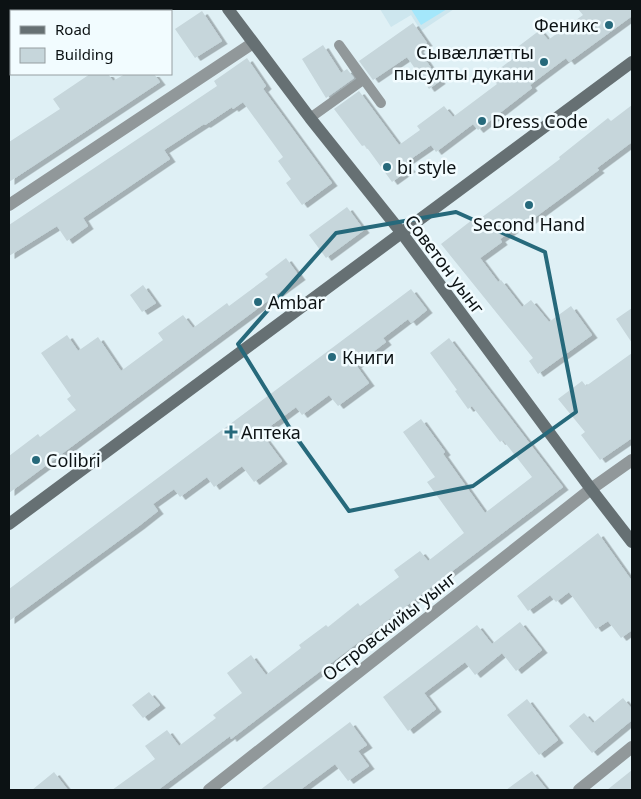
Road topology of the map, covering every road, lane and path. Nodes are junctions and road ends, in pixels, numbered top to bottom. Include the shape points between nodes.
1 (228, 9) edge
2 (253, 43) junction
3 (632, 62) edge
4 (381, 104) dead end
5 (310, 118) junction
6 (9, 205) edge
7 (401, 232) junction
8 (632, 460) edge
9 (591, 489) junction
10 (9, 524) edge
11 (632, 542) edge
12 (632, 747) edge
13 (209, 790) edge
14 (578, 790) edge

1 - 2 street, Советон уынг
2 - 5 street, Советон уынг
2 - 6 street
3 - 7 street
4 - 5 lane via 339,45 363,80
5 - 7 street, Советон уынг
7 - 9 street, Советон уынг
7 - 10 street
8 - 9 street, Островскийы уынг
9 - 11 street, Советон уынг
9 - 13 street, Островскийы уынг
12 - 14 street

